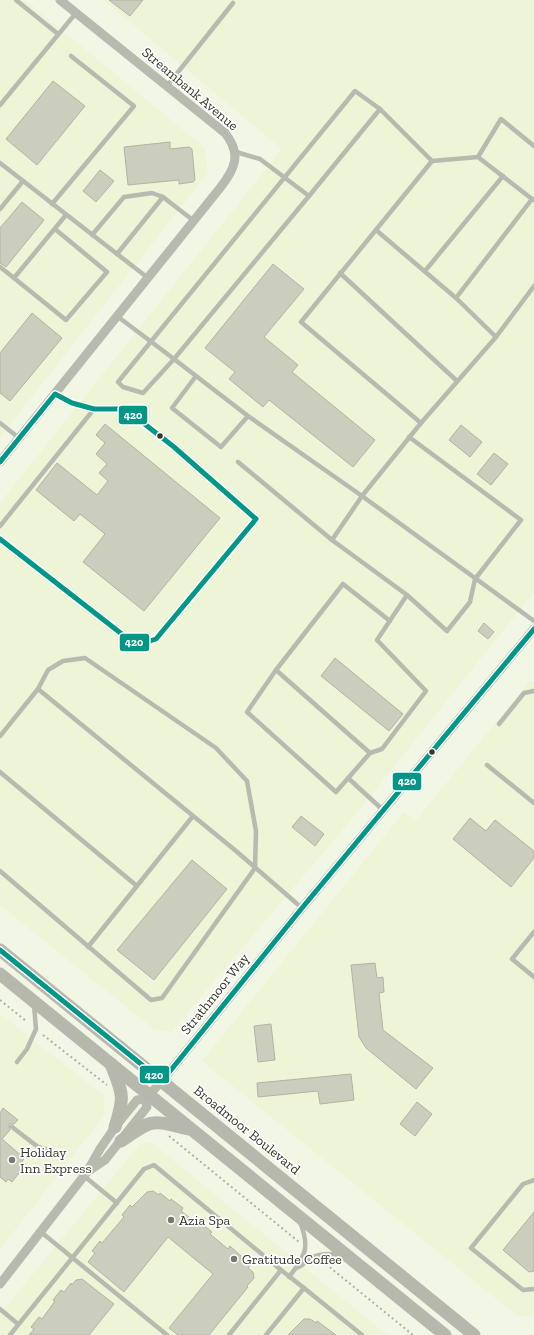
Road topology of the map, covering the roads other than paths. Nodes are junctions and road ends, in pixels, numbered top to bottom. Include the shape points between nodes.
1 (16, 0) edge
2 (60, 0) edge
3 (233, 3) dead end
4 (76, 13) junction
5 (58, 34) junction
6 (71, 56) dead end
7 (167, 86) junction
8 (0, 105) edge
9 (380, 110) junction
10 (534, 146) edge
11 (236, 152) junction
12 (478, 157) junction
13 (432, 161) junction
14 (0, 163) edge
15 (503, 176) junction
16 (285, 178) junction
17 (23, 181) junction
18 (309, 196) junction
19 (163, 197) junction
20 (533, 199) edge
21 (52, 204) junction
22 (0, 209) edge
23 (66, 215) junction
24 (194, 221) junction
25 (54, 229) junction
26 (376, 230) junction
27 (92, 235) junction
28 (117, 254) junction
29 (0, 267) edge
30 (425, 271) junction
31 (340, 274) junction
32 (14, 278) junction
33 (148, 278) junction
34 (534, 286) edge
35 (456, 298) junction
36 (118, 316) junction
37 (496, 337) junction
38 (151, 341) junction
39 (174, 359) junction
40 (196, 376) junction
41 (457, 381) junction
42 (55, 394) junction
43 (94, 409) junction
44 (248, 416) junction
45 (421, 422) junction
46 (0, 423) edge
47 (19, 438) junction
48 (409, 438) junction
49 (0, 462) edge
50 (238, 462) dead end
51 (362, 496) junction
52 (0, 526) edge
53 (0, 539) edge
54 (332, 540) junction
55 (475, 578) junction
56 (407, 595) junction
57 (390, 621) junction
58 (534, 621) edge
59 (534, 629) edge
60 (276, 670) junction
61 (38, 689) junction
62 (534, 691) edge
63 (499, 724) dead end
64 (0, 736) edge
65 (370, 753) junction
66 (488, 765) dead end
67 (0, 772) edge
68 (348, 778) junction
69 (534, 803) edge
70 (383, 810) junction
71 (193, 816) junction
72 (255, 868) junction
73 (0, 871) edge
74 (137, 886) junction
75 (302, 908) junction
76 (534, 932) edge
77 (88, 947) junction
78 (0, 950) edge
79 (0, 974) edge
80 (534, 977) edge
81 (34, 1002) junction
82 (17, 1062) dead end
83 (110, 1063) junction
84 (162, 1081) junction
85 (147, 1096) junction
86 (12, 1127) dead end
87 (115, 1127) junction
88 (192, 1129) junction
89 (121, 1141) junction
90 (46, 1149) dead end
91 (85, 1174) junction
92 (534, 1180) edge
93 (117, 1203) junction
94 (297, 1215) junction
95 (41, 1232) junction
96 (349, 1257) junction
97 (72, 1258) junction
98 (296, 1268) junction
99 (281, 1270) junction
100 (290, 1276) junction
101 (0, 1284) edge
102 (304, 1288) junction
103 (534, 1289) edge
104 (0, 1309) edge
105 (18, 1324) junction
106 (10, 1335) edge
107 (167, 1335) edge
108 (229, 1335) edge
109 (266, 1335) edge
110 (362, 1335) edge
111 (445, 1335) edge
112 (474, 1335) edge

1 - 5 lane
2 - 4 street, Streambank Avenue
3 - 7 lane
4 - 5 lane
4 - 7 street, Streambank Avenue
5 - 8 lane
6 - 21 lane via 134,106
7 - 11 street, Streambank Avenue via 225,134
9 - 13 lane
9 - 16 lane via 355,91
9 - 18 lane
10 - 12 lane via 501,118
11 - 16 lane via 260,159
11 - 24 street, Streambank Avenue via 233,167 226,180
12 - 13 lane
12 - 15 lane
13 - 26 lane
14 - 17 lane
15 - 20 lane
15 - 30 lane
16 - 18 lane
16 - 38 lane
17 - 21 lane
17 - 22 lane
18 - 39 lane
19 - 24 lane
19 - 27 lane via 152,193 124,197
19 - 28 lane
20 - 35 lane
21 - 23 lane
23 - 25 lane
23 - 27 lane
24 - 33 street, Streambank Avenue
25 - 32 lane
25 - 32 lane via 107,272 66,320
26 - 30 lane
26 - 31 lane
27 - 28 lane
28 - 33 lane
29 - 32 lane
30 - 35 lane
31 - 41 lane
31 - 45 lane via 301,322
33 - 36 street, Streambank Avenue
34 - 37 lane
35 - 37 lane
36 - 38 lane
36 - 42 street, Streambank Avenue
37 - 41 lane
38 - 39 lane
38 - 39 lane via 118,382 123,387 143,393
39 - 40 lane
40 - 44 lane
40 - 44 lane via 172,408 221,447
41 - 45 lane
42 - 43 lane via 72,403
42 - 47 street, Streambank Avenue
43 - 52 lane
43 - 53 lane via 120,409 133,415 256,519 156,639 144,643 132,642
44 - 51 lane
45 - 48 lane
46 - 47 lane
47 - 49 street, Streambank Avenue
48 - 51 lane
48 - 55 lane via 521,520
50 - 54 lane
51 - 54 lane
51 - 55 lane
54 - 56 lane
55 - 56 lane via 470,602 447,631
55 - 58 lane
56 - 57 lane
57 - 60 lane via 343,584
57 - 65 lane via 377,640 426,691 382,749
59 - 70 street, Strathmoor Way
60 - 65 lane
60 - 68 lane via 247,712 336,792
61 - 64 lane
61 - 71 lane
61 - 72 lane via 48,670 63,661 85,658 216,748 247,781 256,831
62 - 63 lane via 524,693
65 - 68 lane
66 - 69 lane
67 - 74 lane
68 - 70 lane
70 - 75 street, Strathmoor Way
71 - 72 lane
71 - 74 lane
72 - 75 lane
72 - 77 lane via 162,998 151,1000
73 - 77 lane
74 - 77 lane
75 - 84 street, Strathmoor Way
76 - 80 lane via 512,959
78 - 84 main road, Broadmoor Boulevard
79 - 81 main road
81 - 82 lane via 36,1029
81 - 83 main road
83 - 85 main road
83 - 87 main road via 122,1093 122,1105
84 - 85 street, Strathmoor Way
84 - 112 main road, Broadmoor Boulevard
85 - 87 street, Strathmoor Way via 137,1100
85 - 88 main road
85 - 89 street via 147,1107
86 - 90 lane via 38,1147
87 - 91 street, Strathmoor Way
88 - 89 main road via 153,1121 144,1124
88 - 94 main road
89 - 91 street via 105,1160
91 - 93 lane
91 - 95 street
92 - 103 lane via 523,1184 471,1248 523,1290
93 - 97 lane
93 - 99 lane via 144,1169 154,1165
94 - 96 main road
94 - 98 lane via 305,1235 306,1248
95 - 97 lane
95 - 101 street
96 - 98 lane via 328,1253 316,1256
96 - 111 main road
97 - 105 lane
97 - 107 lane
98 - 100 lane
99 - 100 lane
99 - 108 lane
100 - 102 lane
102 - 109 lane
102 - 110 lane
104 - 105 lane
105 - 106 lane

